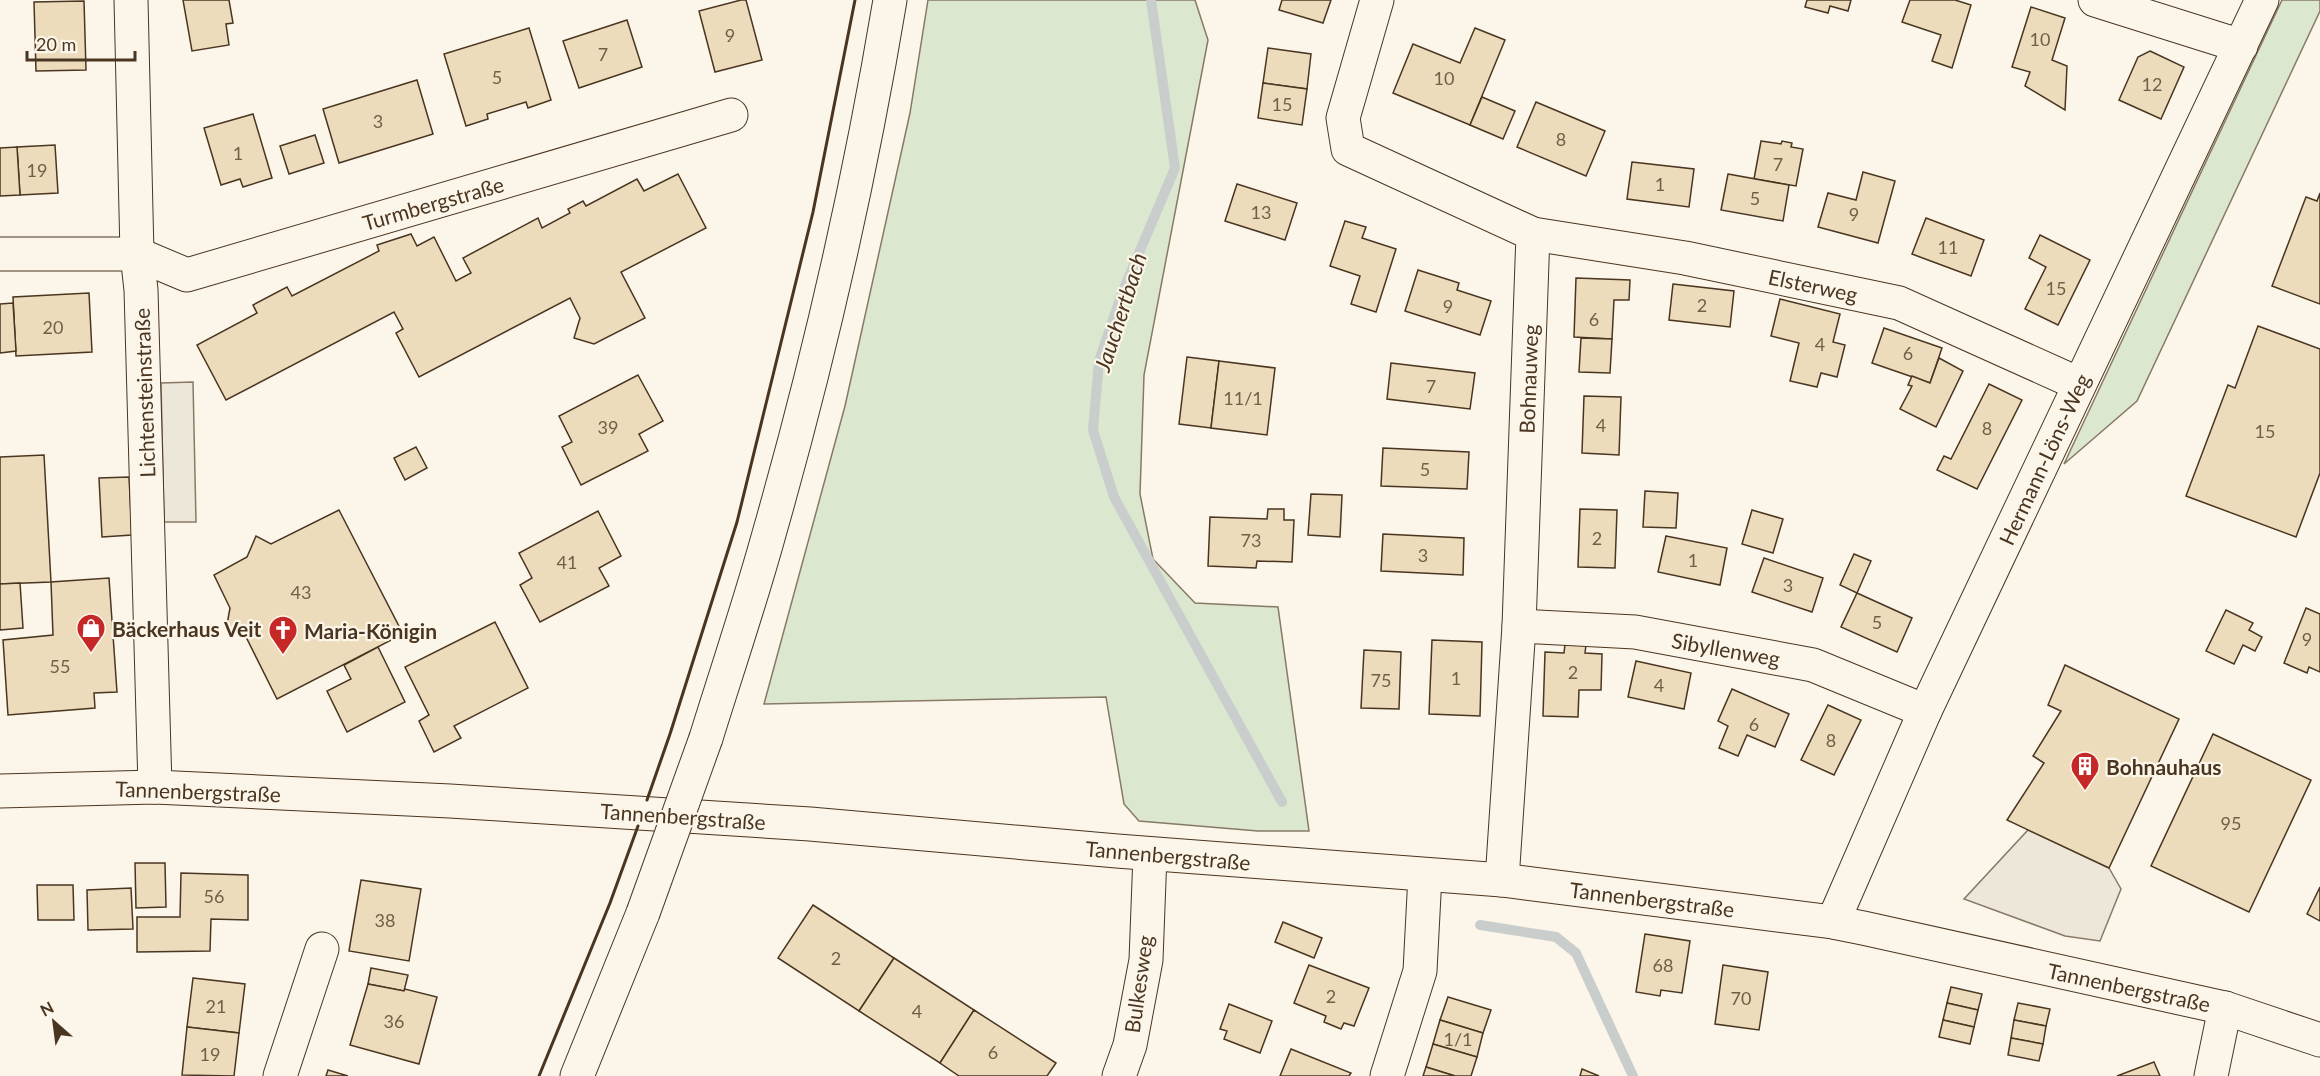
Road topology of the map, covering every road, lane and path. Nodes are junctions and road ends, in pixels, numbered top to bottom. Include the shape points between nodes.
1 (131, 0) edge
2 (890, 0) edge
3 (1377, 0) edge
4 (2095, 0) edge
5 (2262, 0) edge
6 (2241, 46) junction
7 (731, 116) dead end
8 (1533, 234) junction
9 (0, 254) edge
10 (137, 255) junction
11 (2079, 384) junction
12 (1519, 626) junction
13 (1925, 711) junction
14 (155, 787) junction
15 (0, 790) edge
16 (1150, 854) junction
17 (1425, 875) junction
18 (1502, 880) junction
19 (1833, 922) junction
20 (322, 949) dead end
21 (2225, 1008) junction
22 (2320, 1040) edge
23 (280, 1076) edge
24 (577, 1076) edge
25 (1119, 1076) edge
26 (1387, 1076) edge
27 (2211, 1076) edge

1 - 10 street, Lichtensteinstraße
2 - 24 street, bridge via 850,215 769,535 706,738 643,912
3 - 8 street via 1343,118 1348,149
4 - 6 street
5 - 6 street, Hermann-Löns-Weg
6 - 11 street, Hermann-Löns-Weg
7 - 10 street, Turmbergstraße via 187,275
8 - 11 street, Elsterweg via 1685,258 1899,303
8 - 12 street, Bohnauweg
9 - 10 street
10 - 14 street, Lichtensteinstraße
11 - 13 street, Hermann-Löns-Weg
12 - 13 street, Sibyllenweg via 1635,632 1812,664
12 - 18 street, Bohnauweg
13 - 19 street, Hermann-Löns-Weg
14 - 15 street, Tannenbergstraße
14 - 16 street, Tannenbergstraße via 810,824
16 - 17 street, Tannenbergstraße
16 - 25 street, Bulkesweg via 1146,960 1130,1045
17 - 18 street, Tannenbergstraße
17 - 26 street via 1420,971
18 - 19 street, Tannenbergstraße
19 - 21 street, Tannenbergstraße
20 - 23 street
21 - 22 street, Tannenbergstraße
21 - 27 street

